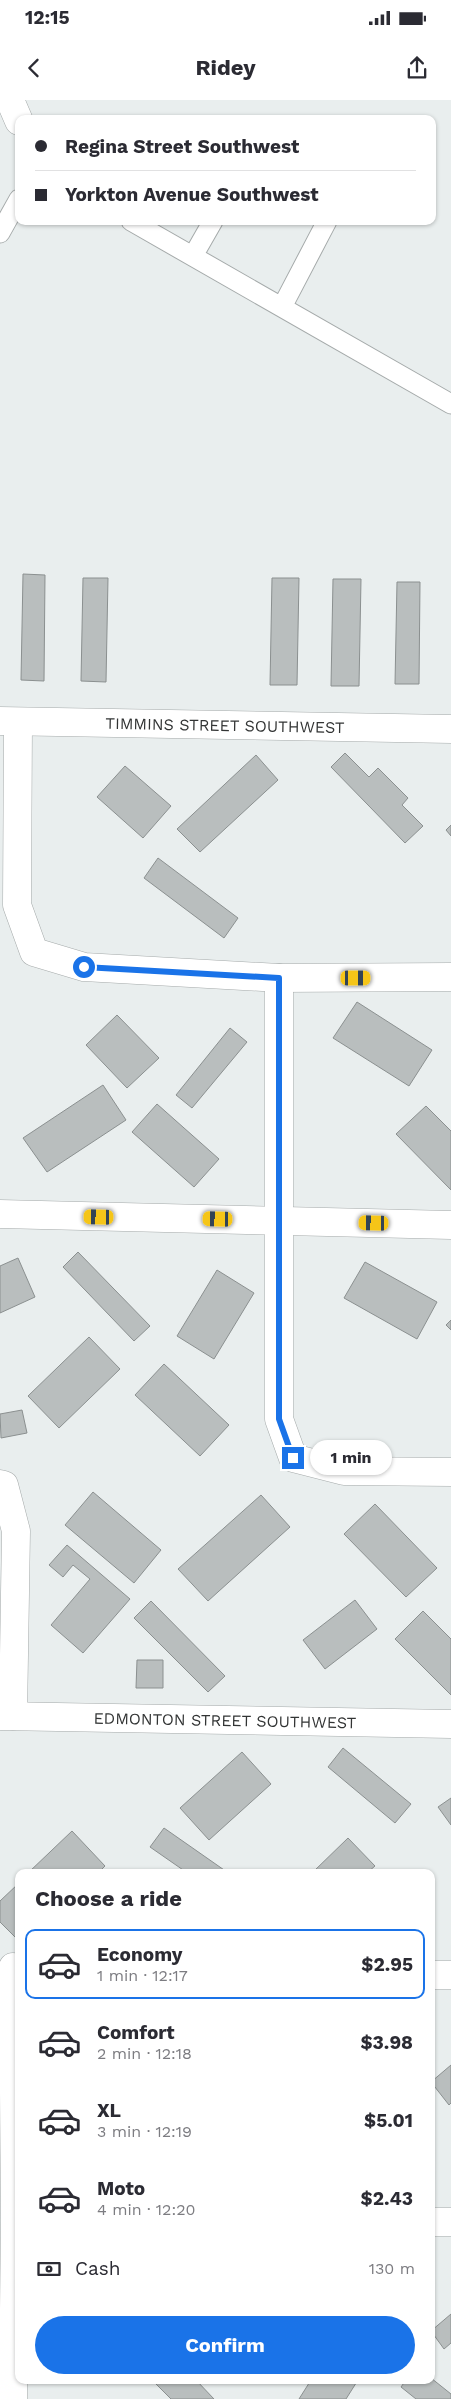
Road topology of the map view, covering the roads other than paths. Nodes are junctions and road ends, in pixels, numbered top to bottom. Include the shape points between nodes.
1 (15, 206) edge
2 (138, 225) edge
3 (211, 225) edge
4 (325, 225) edge
5 (0, 233) edge
6 (193, 256) junction
7 (282, 307) junction
8 (451, 404) edge
9 (9, 721) edge
10 (451, 729) edge
11 (451, 977) edge
12 (279, 978) junction
13 (0, 1214) edge
14 (278, 1221) junction
15 (451, 1224) edge
16 (451, 1472) edge
17 (2, 1484) edge
18 (7, 1716) edge
19 (451, 1724) edge
20 (11, 1967) edge
21 (435, 1975) edge
22 (451, 1975) edge
23 (11, 2219) edge
24 (435, 2222) edge
25 (451, 2222) edge
26 (13, 2399) edge

1 - 5 lane
2 - 6 lane
3 - 6 lane
4 - 7 lane
6 - 7 lane
7 - 8 lane
9 - 10 street, TIMMINS STREET SOUTHWEST
9 - 12 street via 18,906 34,952 84,967
11 - 12 street
12 - 14 street
13 - 14 street
14 - 15 street
14 - 16 street via 279,1419 293,1458 344,1471
17 - 18 street via 16,1531
18 - 19 street, EDMONTON STREET SOUTHWEST
20 - 23 street
21 - 22 street
23 - 26 street
24 - 25 street

